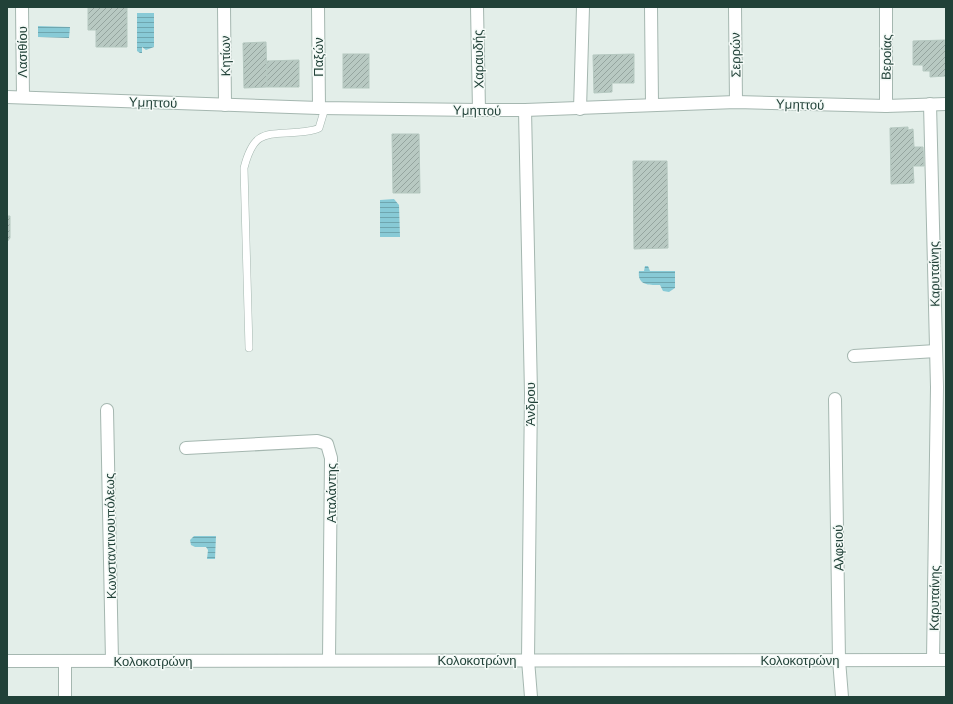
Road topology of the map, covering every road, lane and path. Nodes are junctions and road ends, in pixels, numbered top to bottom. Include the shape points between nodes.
1 (22, 7) edge
2 (224, 7) edge
3 (318, 7) edge
4 (477, 7) edge
5 (583, 7) edge
6 (651, 7) edge
7 (735, 7) edge
8 (886, 7) edge
9 (7, 97) edge
10 (23, 97) junction
11 (736, 102) junction
12 (652, 104) junction
13 (930, 104) junction
14 (946, 104) edge
15 (225, 105) junction
16 (886, 106) junction
17 (322, 108) junction
18 (580, 109) junction
19 (479, 110) junction
20 (525, 110) junction
21 (249, 348) dead end
22 (936, 351) junction
23 (854, 356) dead end
24 (835, 399) dead end
25 (107, 410) dead end
26 (186, 448) dead end
27 (329, 660) junction
28 (528, 660) junction
29 (839, 660) junction
30 (933, 660) junction
31 (946, 660) edge
32 (7, 661) edge
33 (65, 661) junction
34 (112, 661) junction
35 (66, 697) edge
36 (530, 697) edge
37 (842, 697) edge

1 - 10 street, Λασιθίου
2 - 15 street, Κητίων
3 - 17 street, Παξών
4 - 19 street, Χαραυδής
5 - 18 street
6 - 12 street
7 - 11 street, Σερρών
8 - 16 street, Βεροίας
9 - 10 street, Υμηττού
10 - 15 street, Υμηττού
11 - 12 street, Υμηττού
11 - 16 street, Υμηττού
12 - 18 street, Υμηττού
13 - 14 street, Υμηττού
13 - 16 street, Υμηττού
13 - 22 street, Καρυταίνης
15 - 17 street, Υμηττού
17 - 19 street, Υμηττού
17 - 21 lane via 319,128 265,135 256,140 247,156 244,168
18 - 20 street, Υμηττού
19 - 20 street, Υμηττού
20 - 28 street, Άνδρου via 531,393
22 - 23 street
22 - 30 street, Καρυταίνης via 938,387
24 - 29 street, Αλφειού
25 - 34 street, Κωνσταντινουπόλεως
26 - 27 street, Αταλάντης via 317,440 327,444 331,458
27 - 28 street, Κολοκοτρώνη
27 - 34 street, Κολοκοτρώνη
28 - 29 street, Κολοκοτρώνη
28 - 36 street, Άνδρου
29 - 30 street, Κολοκοτρώνη
29 - 37 street, Αλφειού
30 - 31 street, Κολοκοτρώνη
32 - 33 street, Κολοκοτρώνη
33 - 34 street, Κολοκοτρώνη
33 - 35 street

